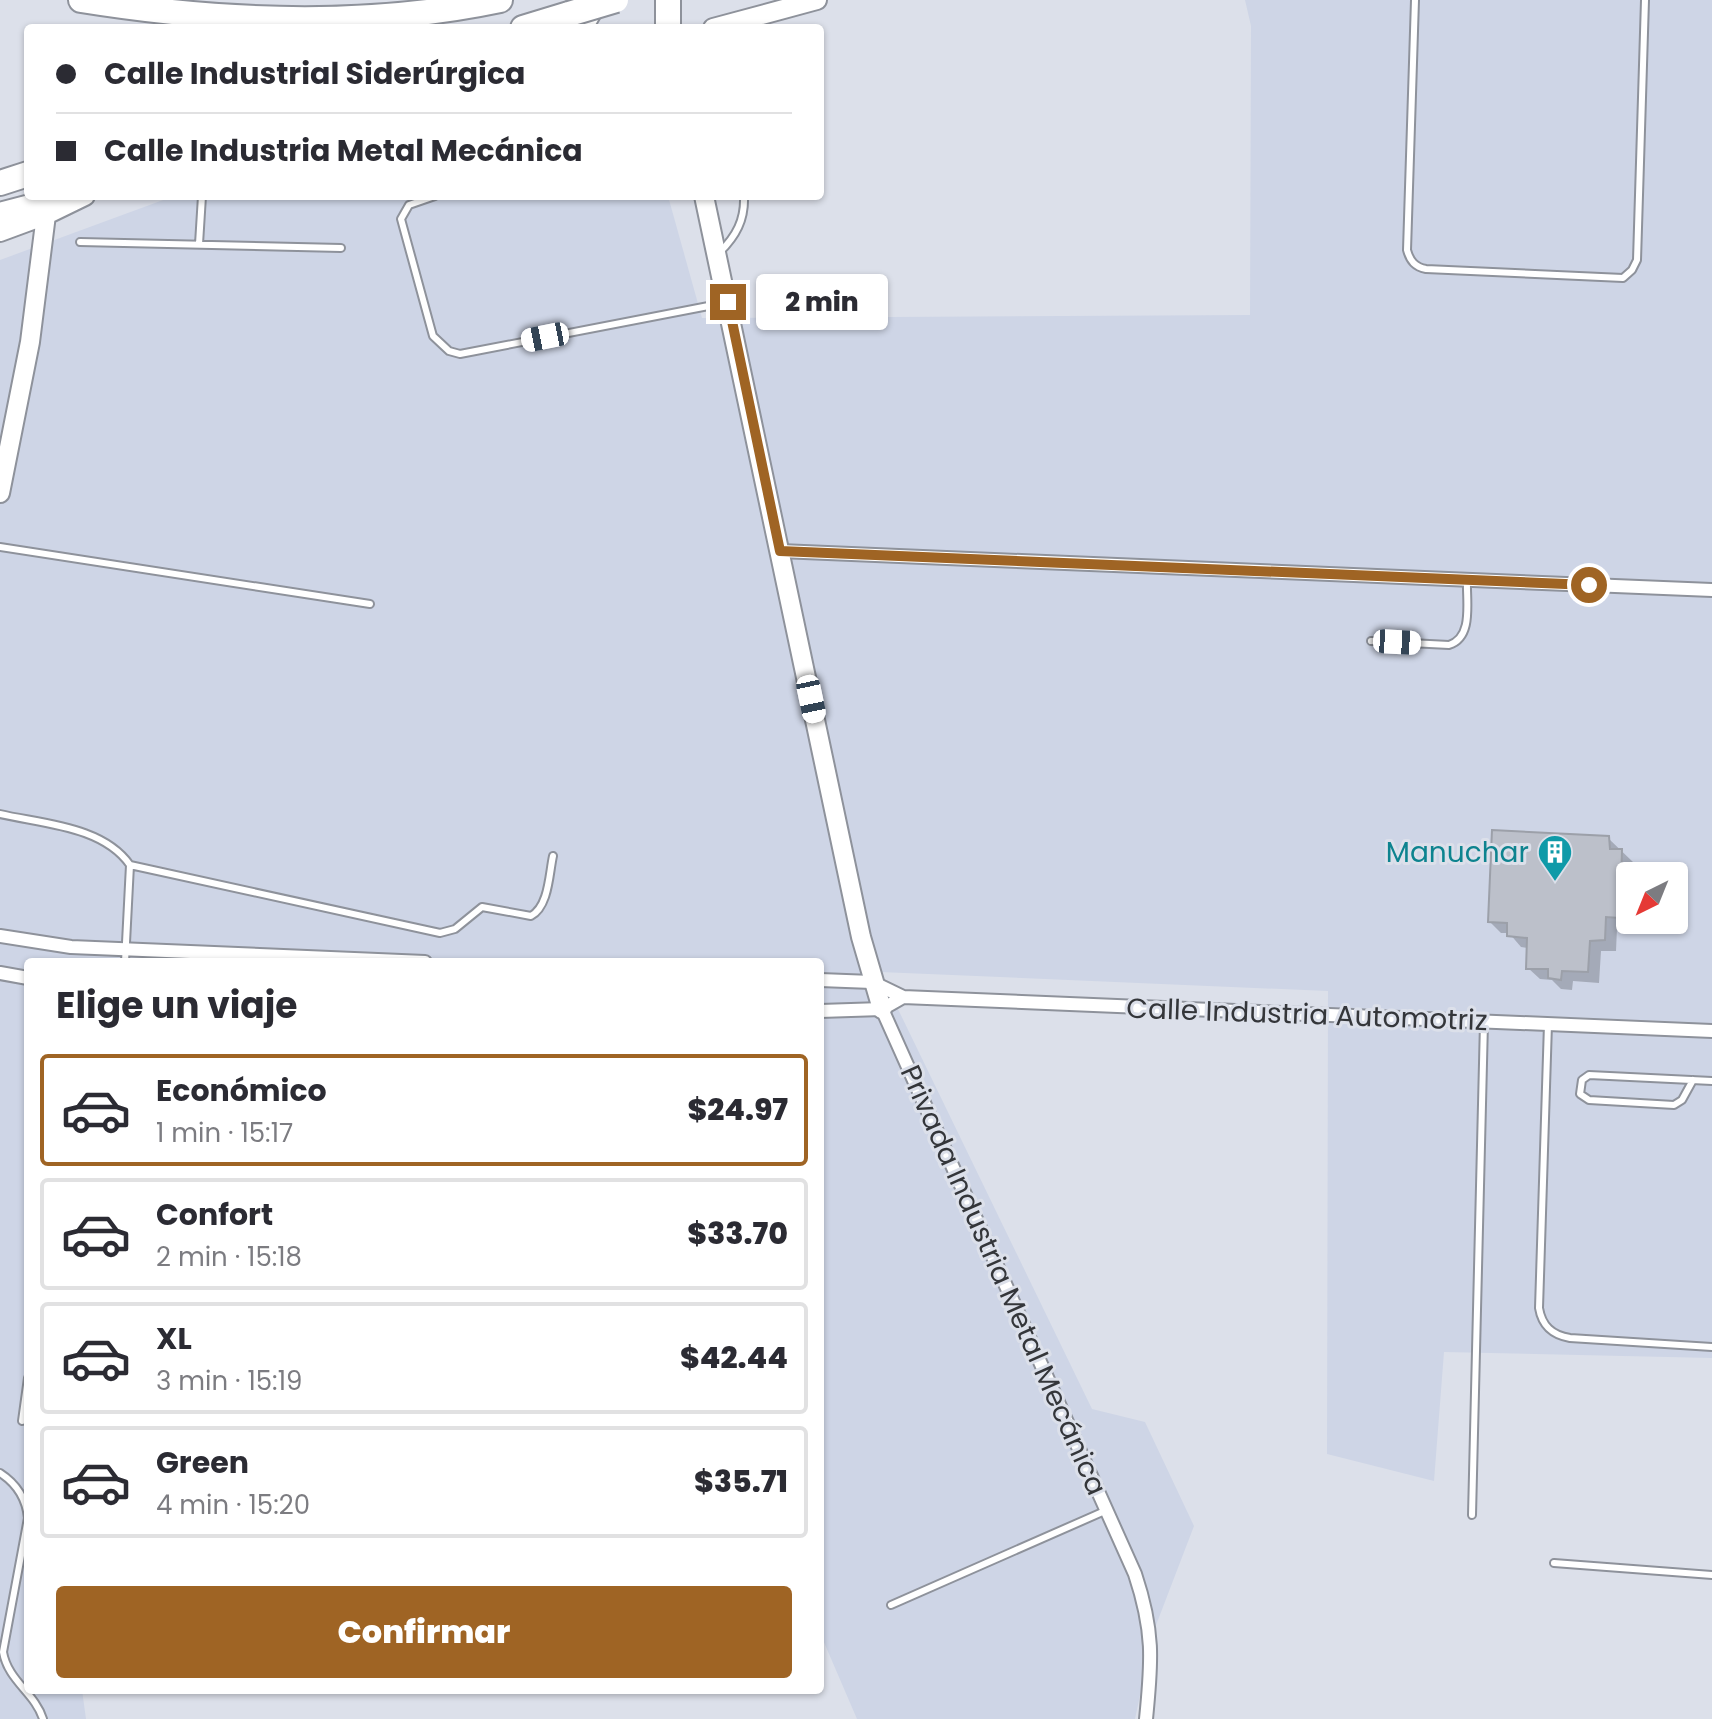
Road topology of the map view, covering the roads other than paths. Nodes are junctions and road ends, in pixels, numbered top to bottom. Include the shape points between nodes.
1 (81, 0) edge
2 (500, 0) edge
3 (599, 0) edge
4 (616, 0) edge
5 (668, 0) edge
6 (817, 0) edge
7 (1415, 0) edge
8 (1645, 0) edge
9 (576, 21) edge
10 (553, 24) edge
11 (668, 24) edge
12 (740, 24) edge
13 (24, 175) edge
14 (0, 183) edge
15 (64, 200) edge
16 (77, 200) edge
17 (202, 200) edge
18 (423, 200) edge
19 (705, 200) edge
20 (744, 200) edge
21 (46, 215) junction
22 (0, 231) edge
23 (80, 242) dead end
24 (199, 244) junction
25 (341, 248) dead end
26 (717, 255) junction
27 (728, 302) junction
28 (6, 430) edge
29 (0, 493) edge
30 (0, 547) edge
31 (780, 551) junction
32 (1467, 580) junction
33 (1712, 590) edge
34 (370, 604) dead end
35 (1371, 641) dead end
36 (0, 814) edge
37 (553, 856) dead end
38 (130, 865) junction
39 (0, 936) edge
40 (124, 947) junction
41 (125, 958) edge
42 (315, 958) edge
43 (0, 973) edge
44 (24, 977) edge
45 (824, 980) edge
46 (872, 982) junction
47 (903, 997) junction
48 (882, 1009) junction
49 (824, 1011) edge
50 (1484, 1022) junction
51 (1548, 1024) junction
52 (1712, 1031) edge
53 (1693, 1080) junction
54 (1712, 1081) edge
55 (1712, 1347) edge
56 (24, 1407) edge
57 (22, 1421) dead end
58 (0, 1473) edge
59 (24, 1501) edge
60 (1107, 1510) junction
61 (1472, 1515) dead end
62 (24, 1539) edge
63 (1554, 1563) dead end
64 (1712, 1575) edge
65 (891, 1605) dead end
66 (24, 1690) edge
67 (28, 1694) edge
68 (43, 1719) edge
69 (1146, 1719) edge

1 - 2 highway via 202,16 318,18 425,12
3 - 9 street
4 - 9 highway, bridge
5 - 11 highway
6 - 12 street
7 - 8 lane via 1409,258 1426,269 1623,278 1637,260
9 - 10 highway
13 - 14 highway
15 - 22 highway
16 - 21 street
17 - 24 lane
18 - 27 lane via 409,205 401,219 433,336 449,351 460,354
19 - 26 street
20 - 26 lane via 742,222
21 - 22 street
21 - 28 street via 30,342
23 - 24 lane
24 - 25 lane
26 - 27 street
27 - 31 street
28 - 29 street
30 - 34 lane
31 - 32 street
31 - 46 street
32 - 33 street
32 - 35 lane via 1465,633 1458,642
36 - 38 lane via 94,835 113,844
37 - 38 lane via 536,913 482,907 455,929 440,933
38 - 40 lane
39 - 40 street via 71,947
40 - 41 lane
40 - 42 street
43 - 44 street
45 - 46 street, Calle Industria Automotriz
46 - 47 street, Calle Industria Automotriz
46 - 48 street
47 - 48 street
47 - 50 street, Calle Industria Automotriz
48 - 49 street
48 - 60 street, Privada Industria Metal Mecánica
50 - 51 street, Calle Industria Automotriz
50 - 61 lane
51 - 52 street, Calle Industria Automotriz
51 - 55 lane via 1539,1308 1544,1324 1570,1338
53 - 53 lane via 1589,1075 1582,1080 1580,1094 1589,1100 1674,1105
53 - 54 lane
56 - 57 lane
58 - 59 lane
60 - 65 lane, Privada Industria Metal Mecánica
60 - 69 street via 1135,1574 1150,1629
62 - 66 lane via 3,1652 8,1671
63 - 64 lane
67 - 68 lane

